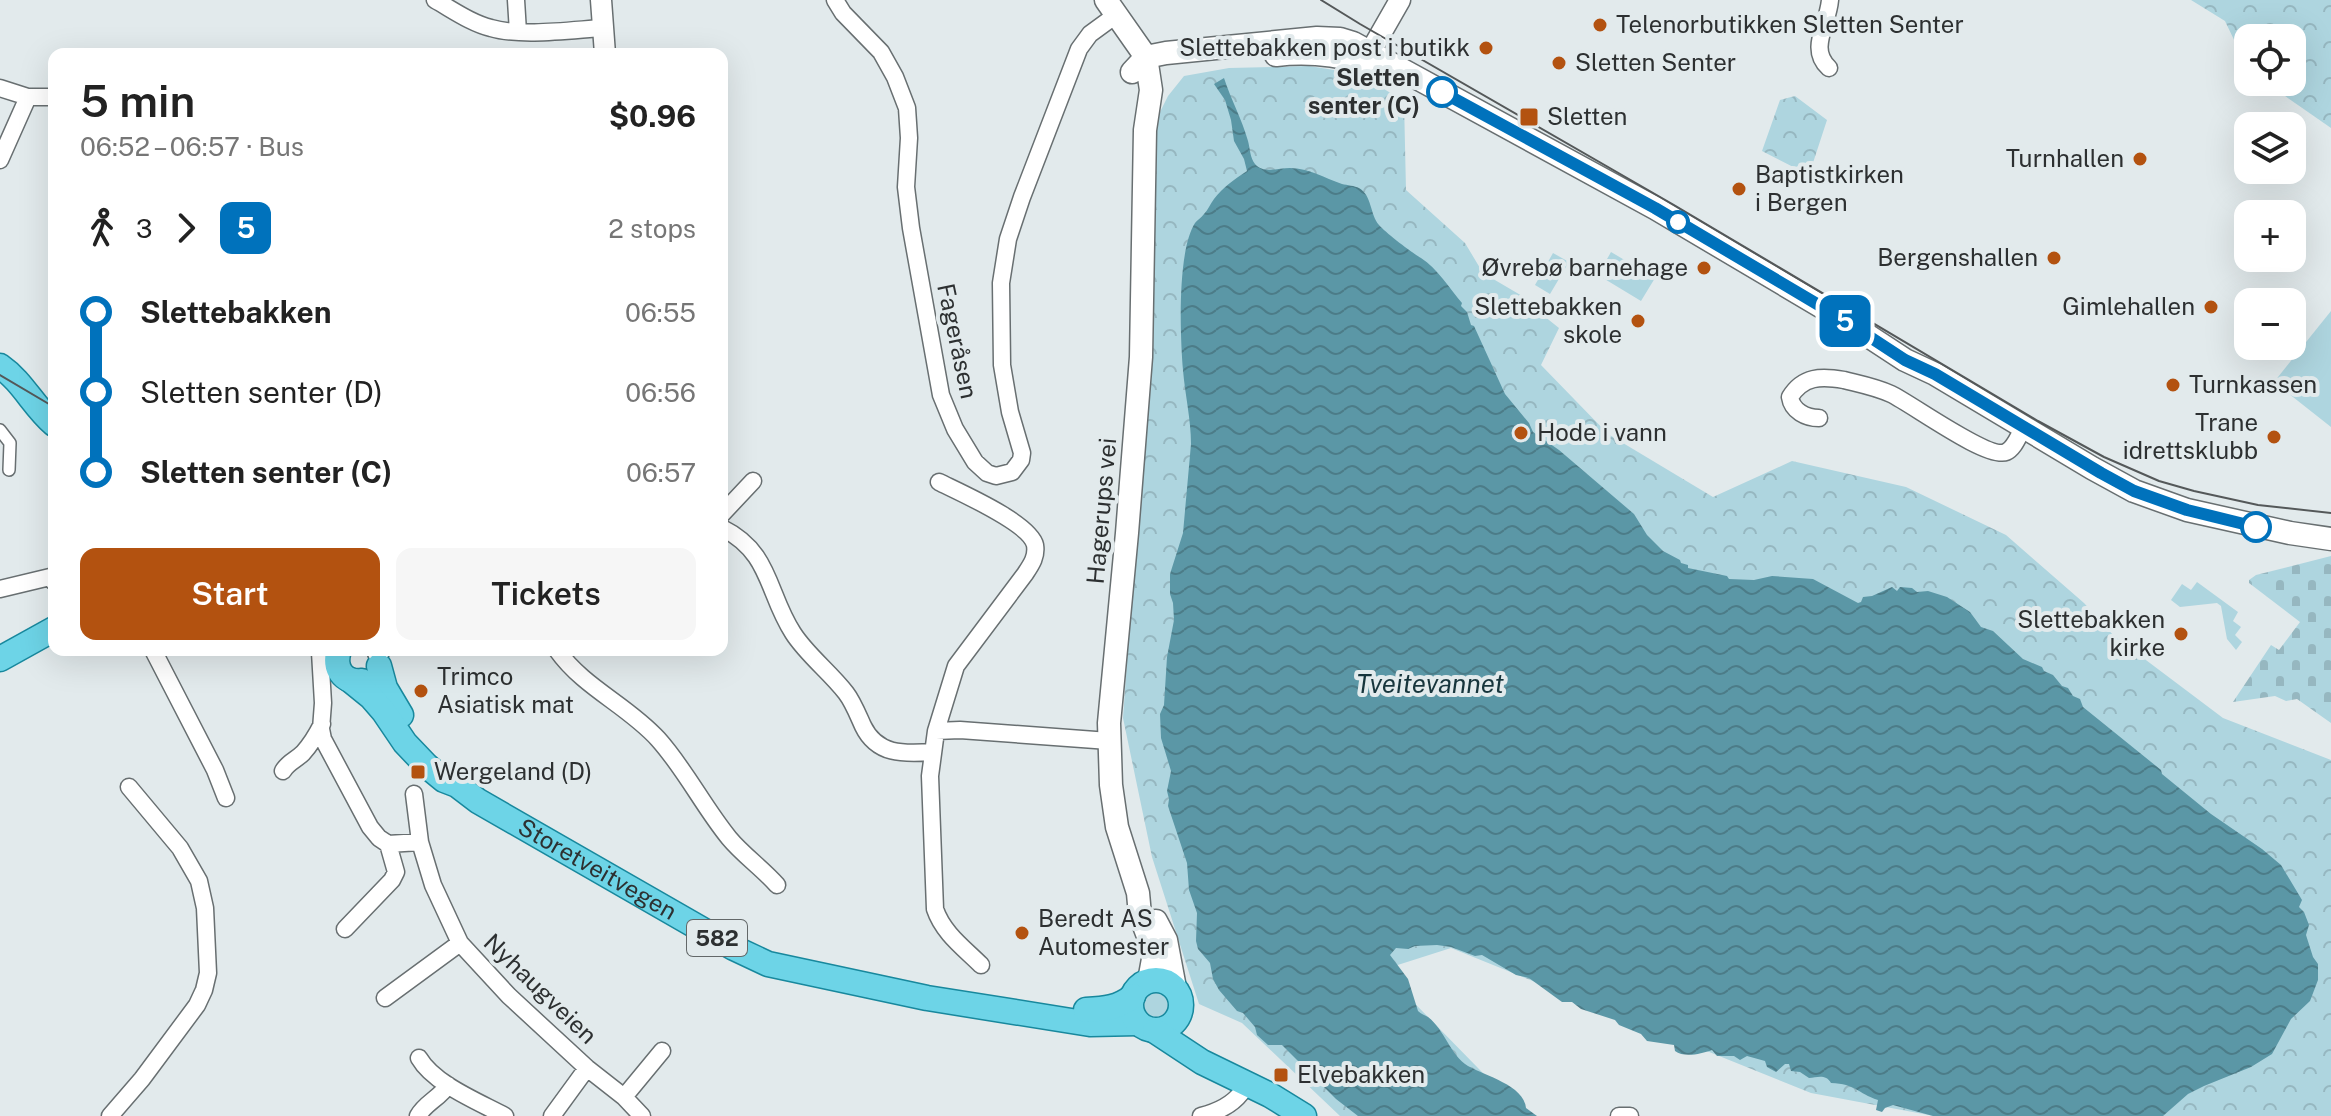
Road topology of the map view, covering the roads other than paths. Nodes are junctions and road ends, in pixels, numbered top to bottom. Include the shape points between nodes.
1 (435, 0) edge
2 (516, 0) edge
3 (601, 0) edge
4 (835, 0) edge
5 (1091, 0) edge
6 (1400, 0) edge
7 (1830, 0) edge
8 (1109, 12) edge
9 (603, 28) junction
10 (518, 32) junction
11 (605, 48) edge
12 (1367, 57) junction
13 (1143, 68) junction
14 (1829, 68) dead end
15 (0, 88) edge
16 (28, 97) junction
17 (48, 97) edge
18 (3, 149) edge
19 (0, 366) edge
20 (1819, 418) dead end
21 (48, 419) edge
22 (2024, 427) junction
23 (0, 430) edge
24 (9, 470) dead end
25 (753, 481) dead end
26 (939, 482) dead end
27 (728, 508) edge
28 (728, 532) edge
29 (2331, 539) edge
30 (48, 577) edge
31 (0, 589) edge
32 (48, 632) edge
33 (156, 656) edge
34 (331, 656) edge
35 (332, 656) edge
36 (378, 656) edge
37 (378, 656) edge
38 (562, 656) edge
39 (0, 659) edge
40 (350, 680) junction
41 (322, 724) junction
42 (936, 731) junction
43 (1109, 741) junction
44 (932, 752) junction
45 (283, 771) dead end
46 (457, 785) junction
47 (129, 787) dead end
48 (414, 794) dead end
49 (226, 798) dead end
50 (420, 842) junction
51 (388, 844) junction
52 (777, 885) dead end
53 (1138, 893) junction
54 (345, 929) dead end
55 (460, 943) junction
56 (981, 965) dead end
57 (877, 986) junction
58 (1141, 988) junction
59 (1178, 997) junction
60 (385, 998) dead end
61 (1146, 1027) junction
62 (662, 1051) dead end
63 (419, 1058) dead end
64 (587, 1068) junction
65 (1225, 1072) junction
66 (448, 1085) junction
67 (1241, 1093) dead end
68 (624, 1097) junction
69 (110, 1116) edge
70 (418, 1116) edge
71 (505, 1116) edge
72 (552, 1116) edge
73 (642, 1116) edge
74 (1201, 1116) edge
75 (1304, 1116) edge
76 (1619, 1116) edge
77 (1630, 1116) edge

1 - 10 street via 474,22
2 - 10 street
3 - 9 street
4 - 8 street, Fageråsen via 881,52 907,108 909,214 941,395 975,462 996,476 1012,472 1022,453 1002,365 1001,283 1008,239 1079,49
5 - 8 main road, Hagerups vei
6 - 12 street
7 - 14 street via 1818,47
8 - 13 main road, Hagerups vei via 1122,47
9 - 10 street
9 - 11 street
12 - 13 main road via 1340,39 1317,38 1166,53
12 - 22 main road via 1655,208
13 - 43 main road, Hagerups vei via 1141,357
15 - 16 street
16 - 17 street
16 - 18 street
19 - 21 main road
20 - 22 street via 1803,414 1790,397 1801,383 1815,378 1892,395 1995,452 2013,447
22 - 29 main road via 2134,491 2187,510
23 - 24 street via 10,443
25 - 27 street
26 - 42 street via 1016,523 1035,545 1025,574 956,666
28 - 44 street via 759,560 792,632 845,692 877,745 897,753
30 - 31 street
32 - 39 main road
33 - 49 street
34 - 41 street
35 - 40 main road, 582
36 - 40 main road, 582 via 372,676
37 - 46 main road, Storetveitvegen / 582 via 395,706
38 - 52 street via 656,737 730,840
40 - 46 main road, Storetveitvegen / 582 via 378,705 427,766
41 - 45 street
41 - 51 street via 323,739 370,827
42 - 43 street
42 - 44 street
43 - 53 main road, Hagerups vei via 1117,827
44 - 56 street via 935,909 946,931
46 - 57 main road, Storetveitvegen / 582 via 746,954 768,964
47 - 69 street via 180,848 199,881 208,973 197,1005
48 - 50 street, Nyhaugveien
50 - 51 street
50 - 55 street, Nyhaugveien
51 - 54 street via 396,872 392,880
53 - 58 main road, Hagerups vei via 1153,959
53 - 59 main road, Hagerups vei via 1166,940
55 - 60 street, Nyhaugveien
55 - 64 street, Nyhaugveien
57 - 58 main road, Storetveitvegen / 582 via 1085,1011 1125,1002
57 - 61 main road, Storetveitvegen / 582 via 1065,1021
58 - 59 main road via 1163,981
58 - 61 main road via 1131,1010
59 - 61 main road via 1176,1021 1163,1030
59 - 65 main road via 1190,1034
61 - 65 main road
62 - 68 street
63 - 66 street
64 - 68 street, Nyhaugveien
64 - 72 street, Nyhaugveien
65 - 75 main road
66 - 70 street
66 - 71 street
67 - 74 street via 1223,1108
68 - 73 street, Nyhaugveien
76 - 77 street

